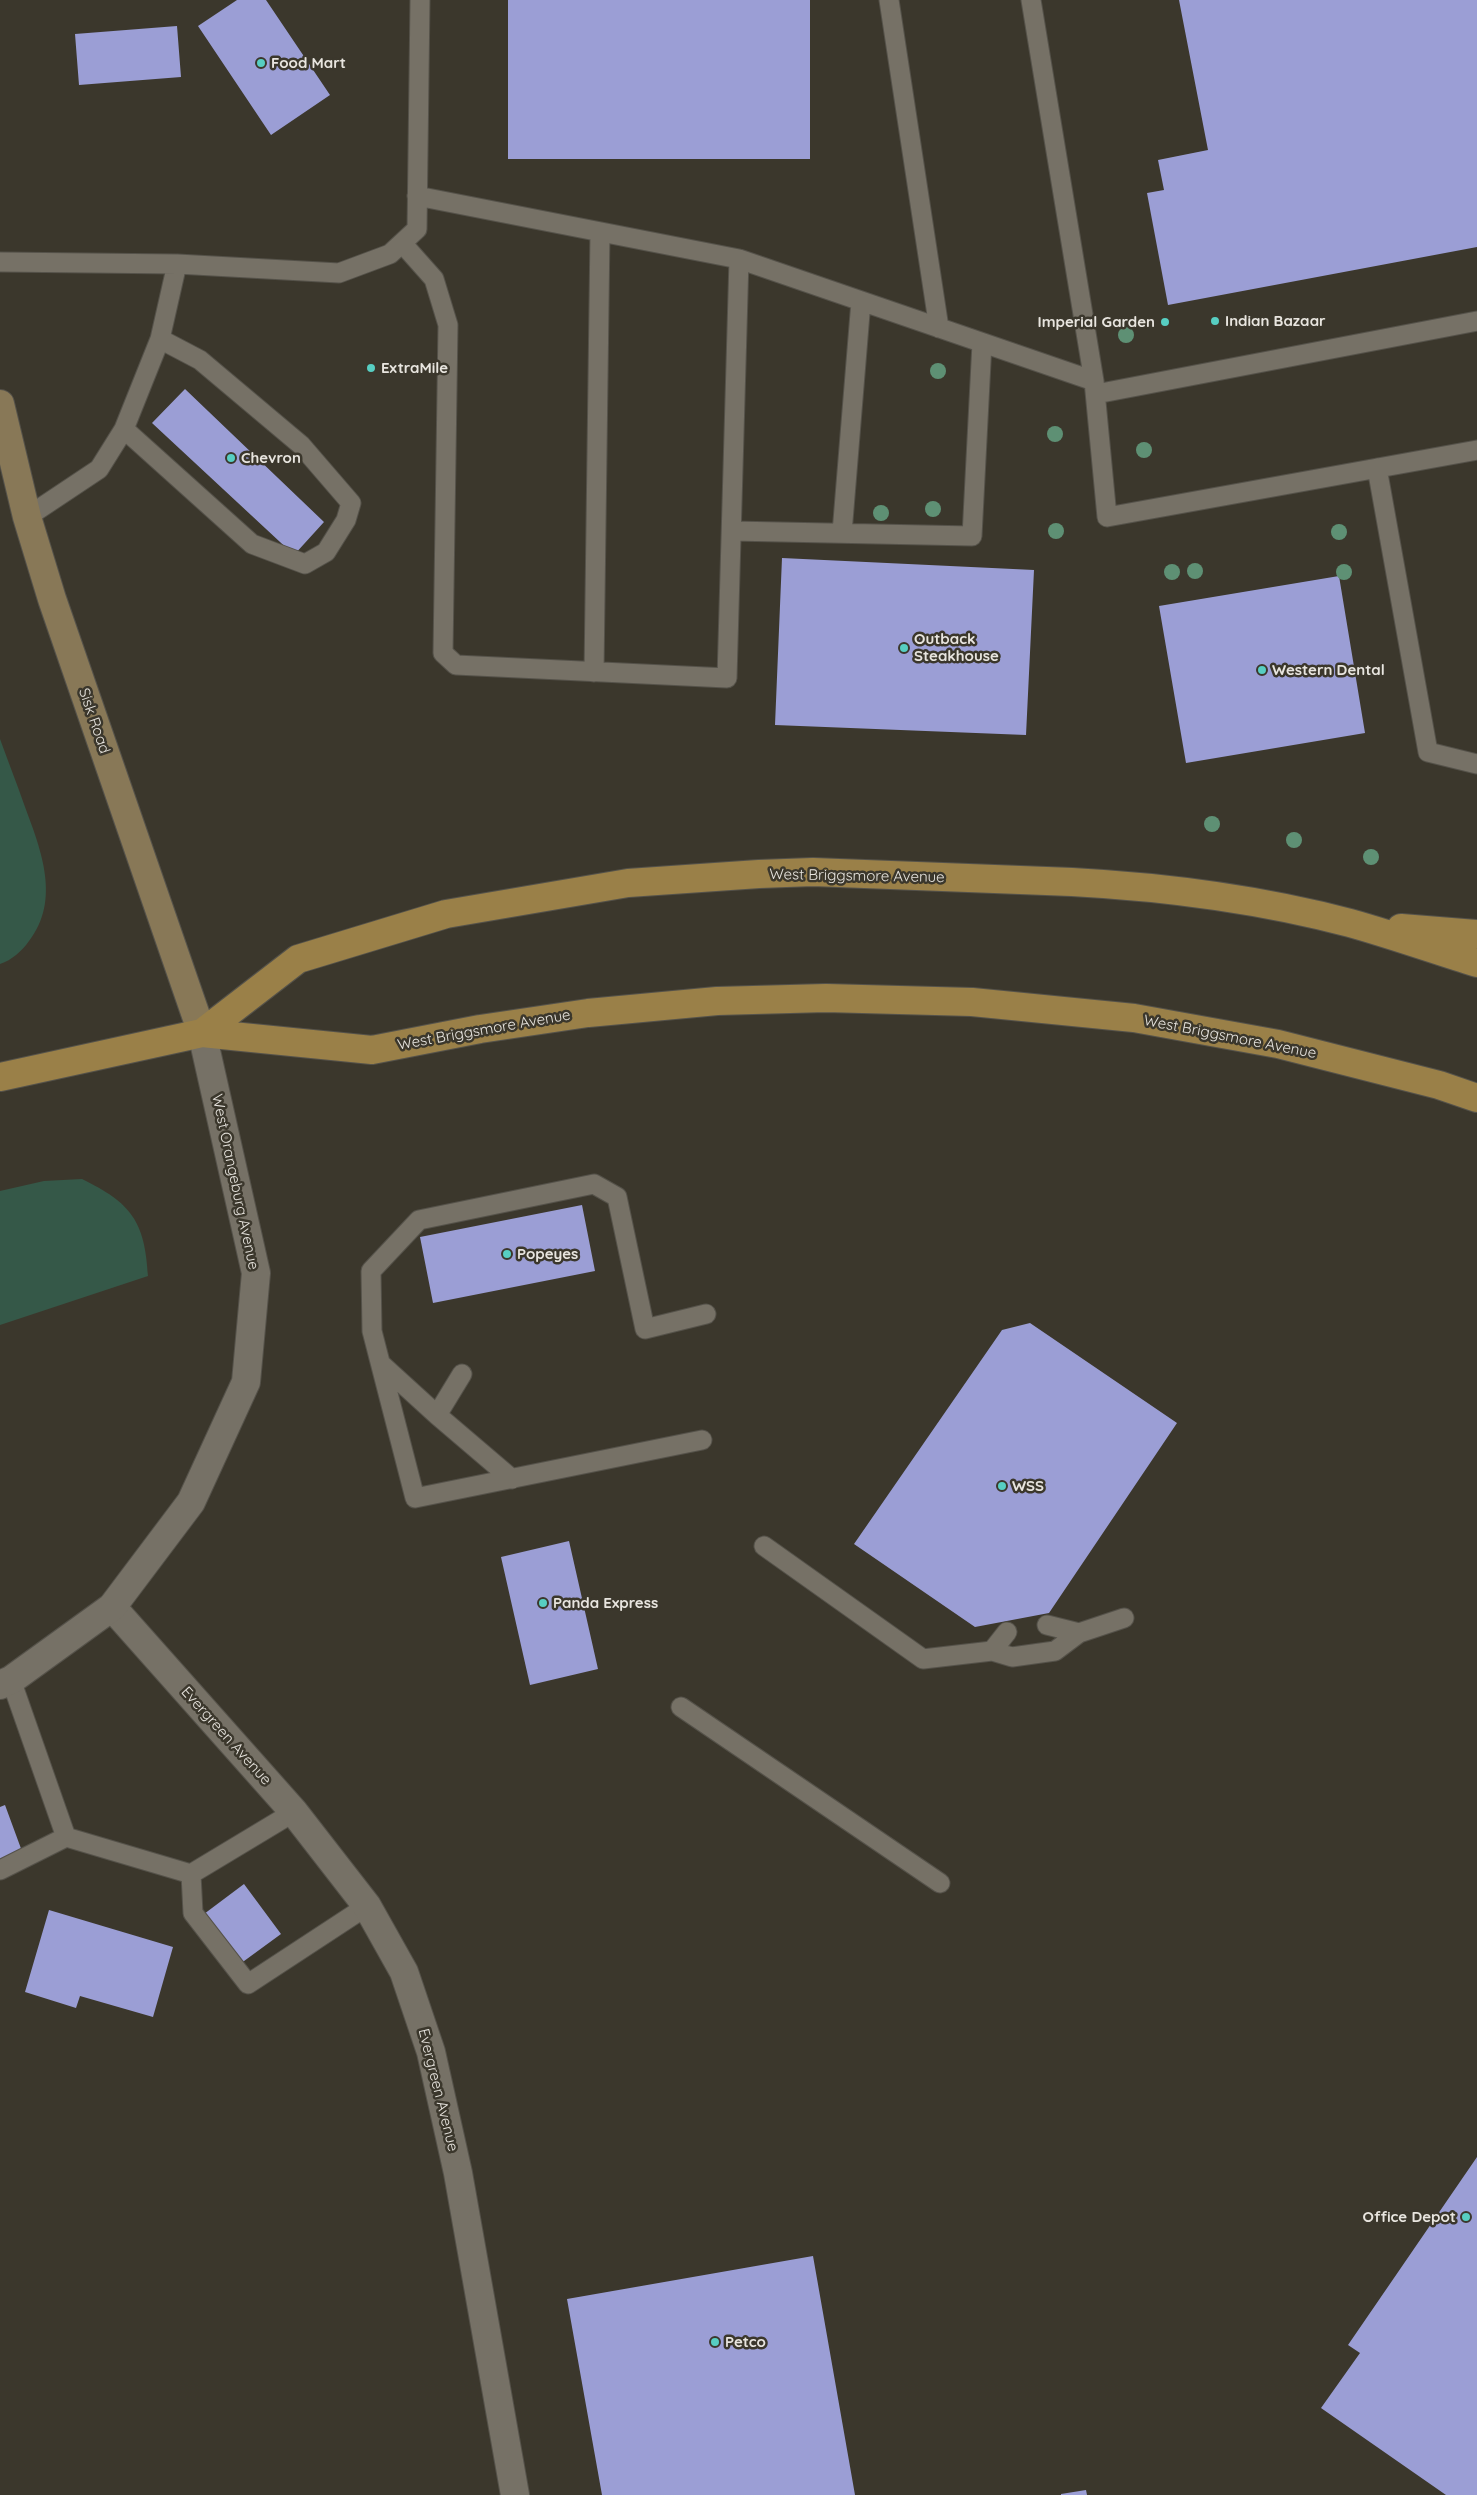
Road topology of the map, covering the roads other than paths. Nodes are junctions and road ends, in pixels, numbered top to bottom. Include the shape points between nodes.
1 (420, 0) edge
2 (889, 0) edge
3 (1030, 0) edge
4 (418, 196) junction
5 (600, 232) junction
6 (402, 243) junction
7 (739, 259) junction
8 (0, 262) edge
9 (177, 264) junction
10 (861, 301) junction
11 (1477, 321) edge
12 (939, 328) junction
13 (160, 339) junction
14 (982, 343) junction
15 (1095, 387) junction
16 (0, 404) edge
17 (124, 429) junction
18 (1477, 450) edge
19 (1377, 468) junction
20 (27, 516) junction
21 (732, 531) junction
22 (842, 533) junction
23 (594, 672) junction
24 (1477, 764) edge
25 (1352, 924) junction
26 (1477, 934) edge
27 (1477, 964) edge
28 (202, 1033) junction
29 (0, 1077) edge
30 (1477, 1098) edge
31 (706, 1314) dead end
32 (381, 1364) junction
33 (462, 1374) dead end
34 (437, 1415) junction
35 (702, 1440) dead end
36 (512, 1478) junction
37 (764, 1546) dead end
38 (112, 1607) junction
39 (1124, 1618) dead end
40 (1047, 1625) dead end
41 (1007, 1632) dead end
42 (1079, 1633) junction
43 (992, 1652) junction
44 (6, 1683) edge
45 (681, 1707) dead end
46 (294, 1812) junction
47 (66, 1836) junction
48 (0, 1870) edge
49 (191, 1874) junction
50 (940, 1883) dead end
51 (367, 1906) junction
52 (515, 2495) edge

1 - 4 lane
2 - 12 lane
3 - 15 lane
4 - 5 lane
4 - 6 lane via 417,229
5 - 7 lane
5 - 23 lane
6 - 9 lane via 390,254 339,273
6 - 23 lane via 434,279 448,325 443,653 456,665
7 - 10 lane
7 - 21 lane
8 - 9 lane
9 - 13 lane
10 - 12 lane
10 - 22 lane
11 - 15 lane
12 - 14 lane
13 - 17 lane
13 - 17 lane via 200,360 301,445 351,502 346,520 326,552 305,564 252,544
14 - 15 lane
14 - 22 lane via 972,536
15 - 19 lane via 1107,517
16 - 20 main road, Sisk Road
17 - 20 lane via 100,469
18 - 19 lane
19 - 24 lane via 1428,752
20 - 28 main road, Sisk Road via 52,599
21 - 22 lane
21 - 23 lane via 727,678
25 - 26 main road
25 - 27 main road, West Briggsmore Avenue
25 - 28 main road, West Briggsmore Avenue via 1221,896 1114,884 813,872 628,883 446,914 298,959
28 - 29 main road, West Briggsmore Avenue
28 - 30 main road, West Briggsmore Avenue via 372,1050 578,1014 717,1001 826,998 972,1002 1134,1018 1278,1044 1439,1085
28 - 38 street, West Orangeburg Avenue via 256,1273 246,1382 191,1502
31 - 32 lane via 645,1329 617,1197 594,1184 419,1220 371,1271 372,1331
32 - 34 lane
32 - 36 lane via 415,1498
33 - 34 lane
34 - 36 lane
35 - 36 lane
37 - 43 lane via 923,1658
38 - 44 street, West Orangeburg Avenue
38 - 46 street, Evergreen Avenue
39 - 42 lane
40 - 42 lane
41 - 43 lane
42 - 43 lane via 1055,1651 1012,1657
44 - 47 lane
45 - 50 lane
46 - 49 lane
46 - 51 street, Evergreen Avenue
47 - 48 lane
47 - 49 lane
49 - 51 lane via 193,1913 248,1984
51 - 52 street, Evergreen Avenue via 404,1972 431,2052 458,2173

